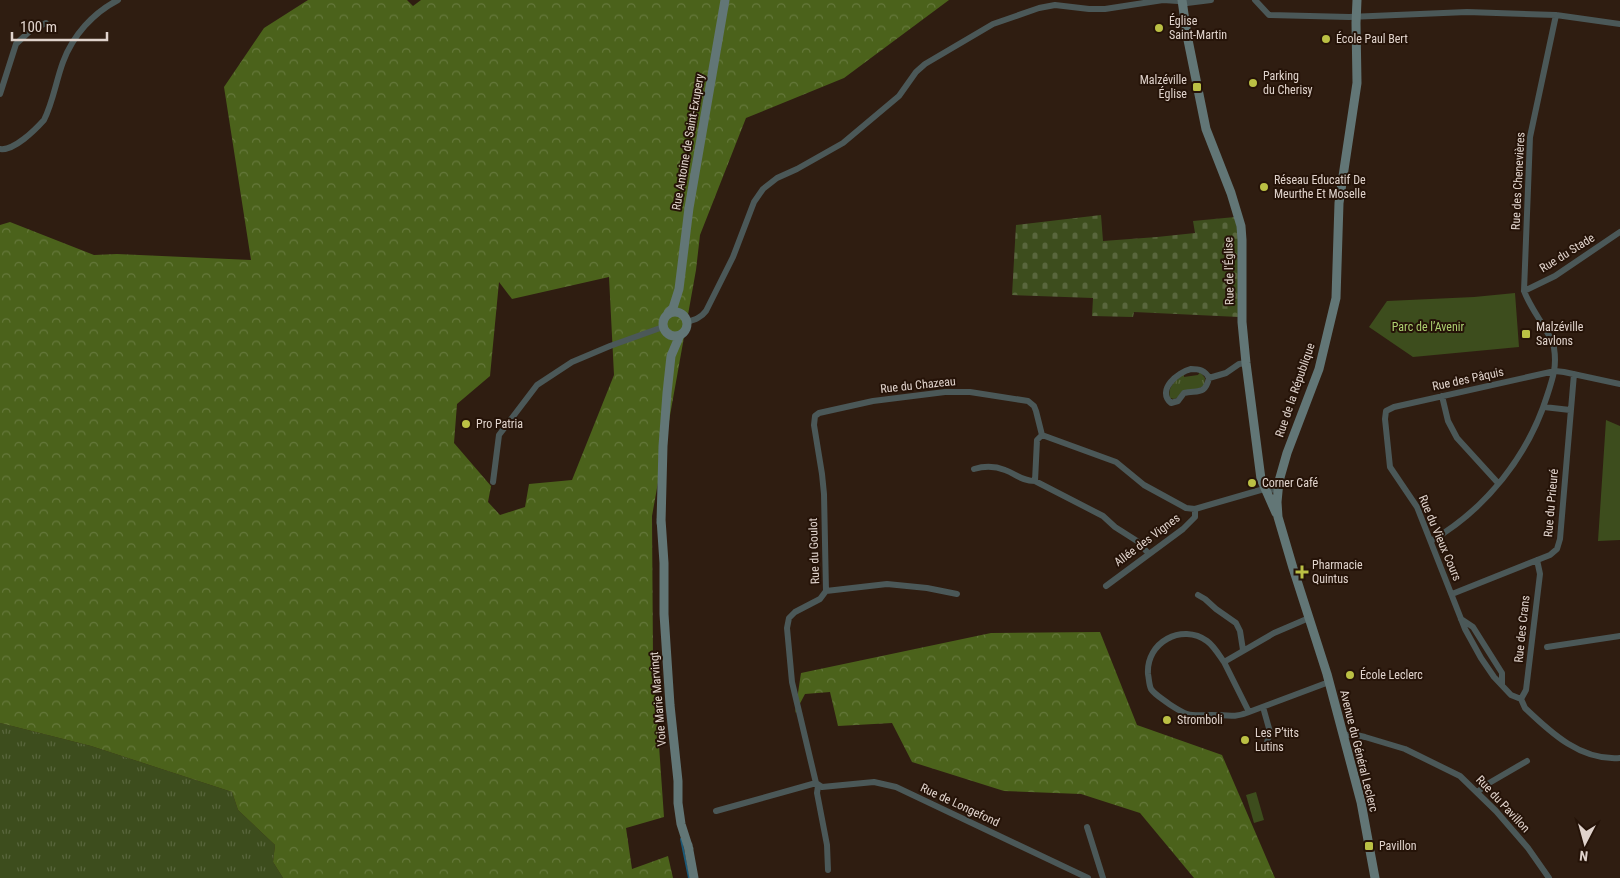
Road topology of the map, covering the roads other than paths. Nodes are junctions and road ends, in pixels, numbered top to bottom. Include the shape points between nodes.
1 (102, 0) edge
2 (118, 0) edge
3 (725, 0) edge
4 (1211, 0) edge
5 (1255, 0) edge
6 (1357, 0) edge
7 (1182, 1) edge
8 (102, 9) junction
9 (1556, 15) junction
10 (1356, 17) junction
11 (46, 23) dead end
12 (1620, 24) edge
13 (0, 94) edge
14 (0, 149) edge
15 (1620, 232) edge
16 (679, 289) junction
17 (1524, 291) junction
18 (668, 313) junction
19 (684, 318) junction
20 (666, 331) junction
21 (680, 335) junction
22 (671, 356) junction
23 (1246, 363) junction
24 (1555, 371) junction
25 (1574, 374) junction
26 (1209, 378) junction
27 (1620, 384) edge
28 (1442, 396) junction
29 (1544, 407) junction
30 (1570, 410) junction
31 (1386, 411) joint
32 (815, 416) joint
33 (1042, 435) junction
34 (974, 469) dead end
35 (1034, 481) junction
36 (493, 482) dead end
37 (1498, 483) junction
38 (1264, 488) junction
39 (1278, 490) junction
40 (1195, 509) junction
41 (1278, 517) junction
42 (1431, 541) junction
43 (1149, 554) junction
44 (1537, 560) junction
45 (1106, 586) dead end
46 (826, 591) junction
47 (957, 594) dead end
48 (1452, 594) junction
49 (1198, 596) dead end
50 (1309, 618) junction
51 (1620, 636) edge
52 (1547, 647) dead end
53 (1242, 650) junction
54 (1224, 662) junction
55 (1329, 682) junction
56 (1521, 699) junction
57 (1263, 707) junction
58 (1249, 712) junction
59 (1343, 736) junction
60 (1267, 742) dead end
61 (1620, 758) edge
62 (1527, 761) dead end
63 (817, 784) junction
64 (1478, 792) junction
65 (716, 811) dead end
66 (1087, 827) dead end
67 (828, 870) dead end
68 (694, 878) edge
69 (1088, 878) edge
70 (1102, 878) edge
71 (1375, 878) edge
72 (1549, 878) edge

1 - 8 street
2 - 8 street
3 - 16 main road, Rue Antoine de Saint-Exupery via 689,208
4 - 7 street
5 - 10 street via 1269,14
6 - 10 main road, Rue de la République
7 - 19 street via 1163,0 1089,10 1055,5 1039,8 993,24 925,64 899,96 843,143 762,189 706,311 697,318
7 - 23 main road, Rue de l'Église via 1206,129 1241,226 1242,322
8 - 14 street via 70,46 44,120 13,146
9 - 10 street via 1467,12
9 - 12 street
9 - 17 street, Rue des Chenevières via 1530,136
10 - 39 main road, Rue de la République via 1357,83 1339,203 1336,298 1319,369 1290,443
11 - 13 street via 31,30 16,44
15 - 17 street, Rue du Stade via 1555,276
16 - 18 main road, Rue Antoine de Saint-Exupery
16 - 19 main road, Rue Antoine de Saint-Exupery
17 - 24 street via 1553,343
18 - 19 main road via 675,312
18 - 20 main road via 663,321
19 - 21 main road via 685,329
20 - 21 main road
20 - 22 main road, Voie Marie Marvingt
20 - 36 street via 610,346 572,362 537,385 499,435
21 - 22 main road, Voie Marie Marvingt
22 - 68 main road, Voie Marie Marvingt via 664,429 659,581 678,803
23 - 26 street
23 - 38 main road, Rue de l'Église
24 - 25 street
24 - 28 street, Rue des Pâquis
24 - 29 street
25 - 27 street
25 - 30 street, Rue du Prieuré
26 - 26 street via 1198,369 1184,371 1168,387 1167,397 1175,403 1184,393 1201,391
28 - 31 street, Rue des Pâquis via 1394,406
28 - 37 street via 1448,421 1457,438
29 - 30 street
29 - 37 street via 1524,450
30 - 44 street, Rue du Prieuré via 1559,545 1550,555
31 - 42 street, Rue du Vieux Cours via 1390,467 1417,507
32 - 33 street, Rue du Chazeau via 873,401 970,392 1028,401 1034,406
32 - 46 street, Rue du Goulot via 824,498
33 - 35 street via 1037,440
33 - 40 street via 1116,462 1144,485 1186,508
34 - 35 street via 985,466 1006,470 1027,481
35 - 43 street via 1103,516
37 - 42 street via 1468,515
38 - 39 street
38 - 40 street
38 - 41 main road, Avenue du Général Leclerc
39 - 41 main road, Avenue du Général Leclerc
40 - 43 street, Allée des Vignes via 1195,517 1183,529
41 - 50 main road, Avenue du Général Leclerc
42 - 48 street, Rue du Vieux Cours
43 - 45 street, Allée des Vignes
44 - 48 street, Rue du Prieuré
44 - 56 street, Rue des Crans via 1540,574 1526,690
46 - 47 street via 887,584
46 - 63 street, Rue du Goulot via 795,612 789,618 787,628 792,682
48 - 56 street, Rue du Vieux Cours via 1465,630 1481,658 1511,695
49 - 53 street via 1236,623
50 - 53 street
50 - 55 main road, Avenue du Général Leclerc
51 - 52 street
53 - 54 street
54 - 58 street
54 - 58 street via 1207,641 1196,635 1175,635 1153,652 1148,668 1151,689 1186,715 1232,717
55 - 57 street
55 - 59 main road, Avenue du Général Leclerc
56 - 61 street, Rue du Vieux Cours via 1525,708 1567,744 1595,756
57 - 58 street
57 - 60 street via 1270,732
59 - 64 street, Rue du Pavillon via 1352,734 1405,749 1460,776
59 - 71 main road, Avenue du Général Leclerc via 1361,802
62 - 64 street
63 - 65 street, Rue de Longefond
63 - 67 street, Rue du Goulot via 828,845
63 - 69 street, Rue de Longefond via 822,787 874,782 896,787
64 - 72 street, Rue du Pavillon via 1528,848
66 - 70 street

